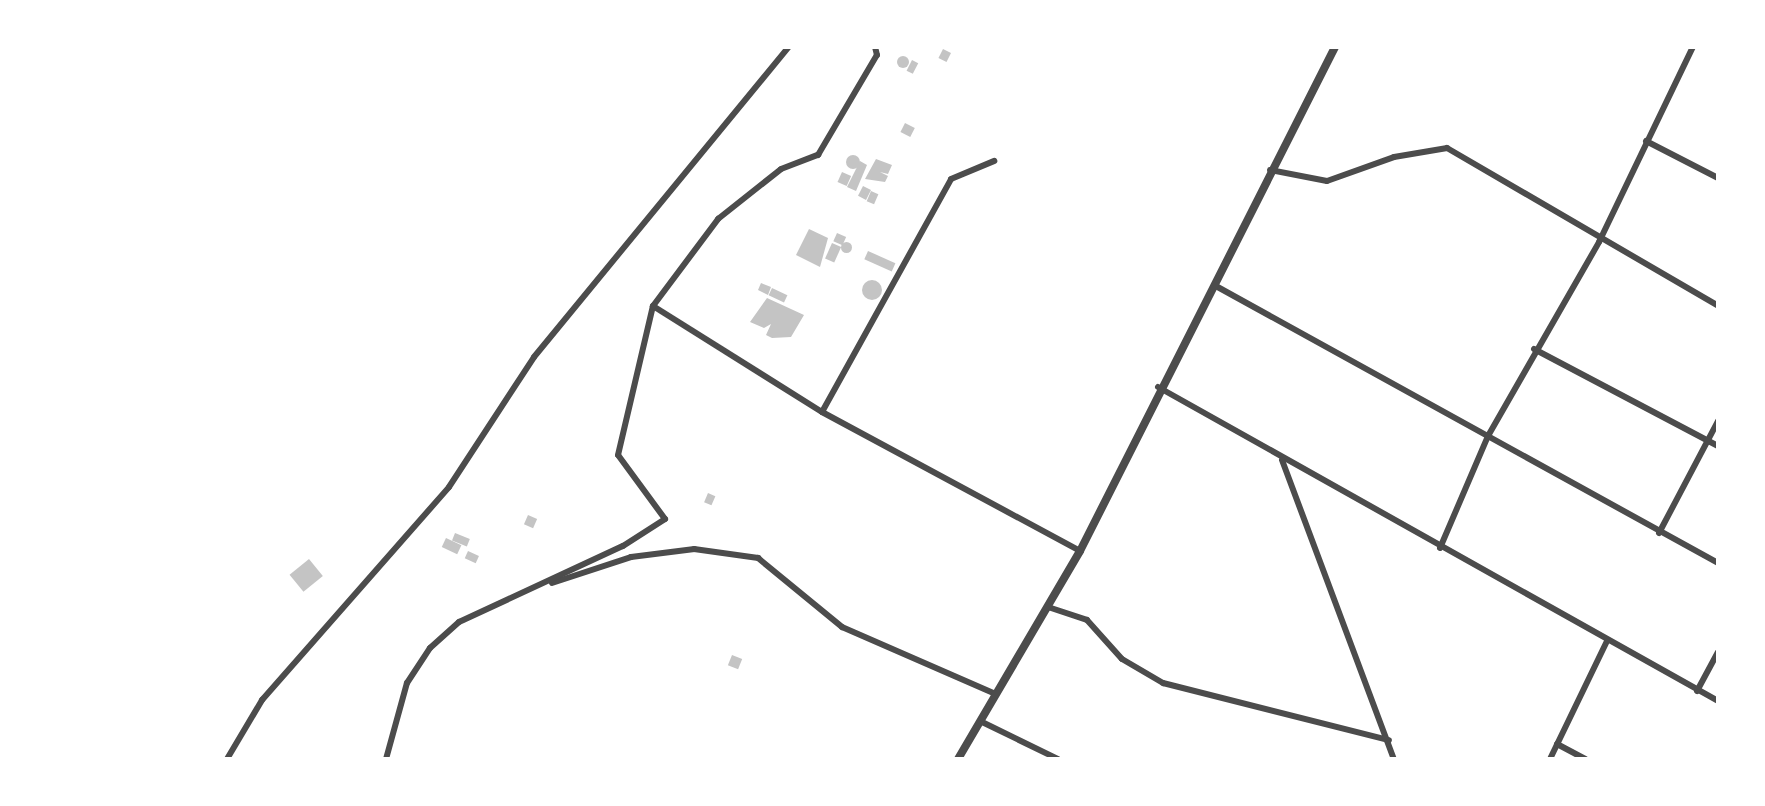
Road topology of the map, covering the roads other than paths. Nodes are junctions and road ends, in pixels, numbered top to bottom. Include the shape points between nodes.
1 (789, 47) edge
2 (875, 47) edge
3 (1335, 47) edge
4 (1693, 47) edge
5 (1646, 141) junction
6 (994, 161) dead end
7 (1270, 170) junction
8 (1718, 178) edge
9 (1599, 242) junction
10 (1214, 285) junction
11 (653, 306) junction
12 (1718, 306) edge
13 (1534, 349) junction
14 (1158, 387) junction
15 (822, 412) junction
16 (1718, 421) edge
17 (1488, 436) junction
18 (1707, 441) junction
19 (1718, 446) edge
20 (1282, 460) junction
21 (1659, 533) junction
22 (1440, 548) junction
23 (1080, 551) junction
24 (1718, 562) edge
25 (531, 589) junction
26 (1048, 607) junction
27 (1607, 641) junction
28 (1718, 652) edge
29 (1697, 691) junction
30 (995, 694) junction
31 (1718, 701) edge
32 (979, 721) junction
33 (1389, 740) junction
34 (1557, 744) junction
35 (227, 759) edge
36 (386, 759) edge
37 (958, 759) edge
38 (1058, 759) edge
39 (1394, 759) edge
40 (1550, 759) edge
41 (1585, 759) edge

1 - 35 street via 534,357 442,497 262,700
2 - 11 street via 877,55 818,155 781,169 718,219
3 - 7 street
4 - 5 street
5 - 8 street
5 - 9 street
6 - 15 street via 951,179
7 - 9 street via 1327,181 1394,157 1447,148
7 - 10 street
9 - 12 street
9 - 13 street
10 - 14 street
10 - 17 street
11 - 15 street
11 - 25 street via 618,455 665,519
13 - 17 street
13 - 18 street
14 - 20 street
14 - 23 street
15 - 23 street
16 - 18 street
17 - 21 street
17 - 22 street
18 - 19 street
18 - 21 street
20 - 22 street
20 - 33 street
21 - 24 street
22 - 27 street
23 - 26 street
25 - 30 street via 631,557 694,549 758,558 842,627
25 - 36 street via 459,622 430,648 394,712
26 - 30 street
26 - 33 street via 1087,620 1122,659 1163,683
27 - 29 street
27 - 34 street
28 - 29 street
29 - 31 street
30 - 32 street
32 - 37 street
32 - 38 street
33 - 39 street
34 - 40 street
34 - 41 street

